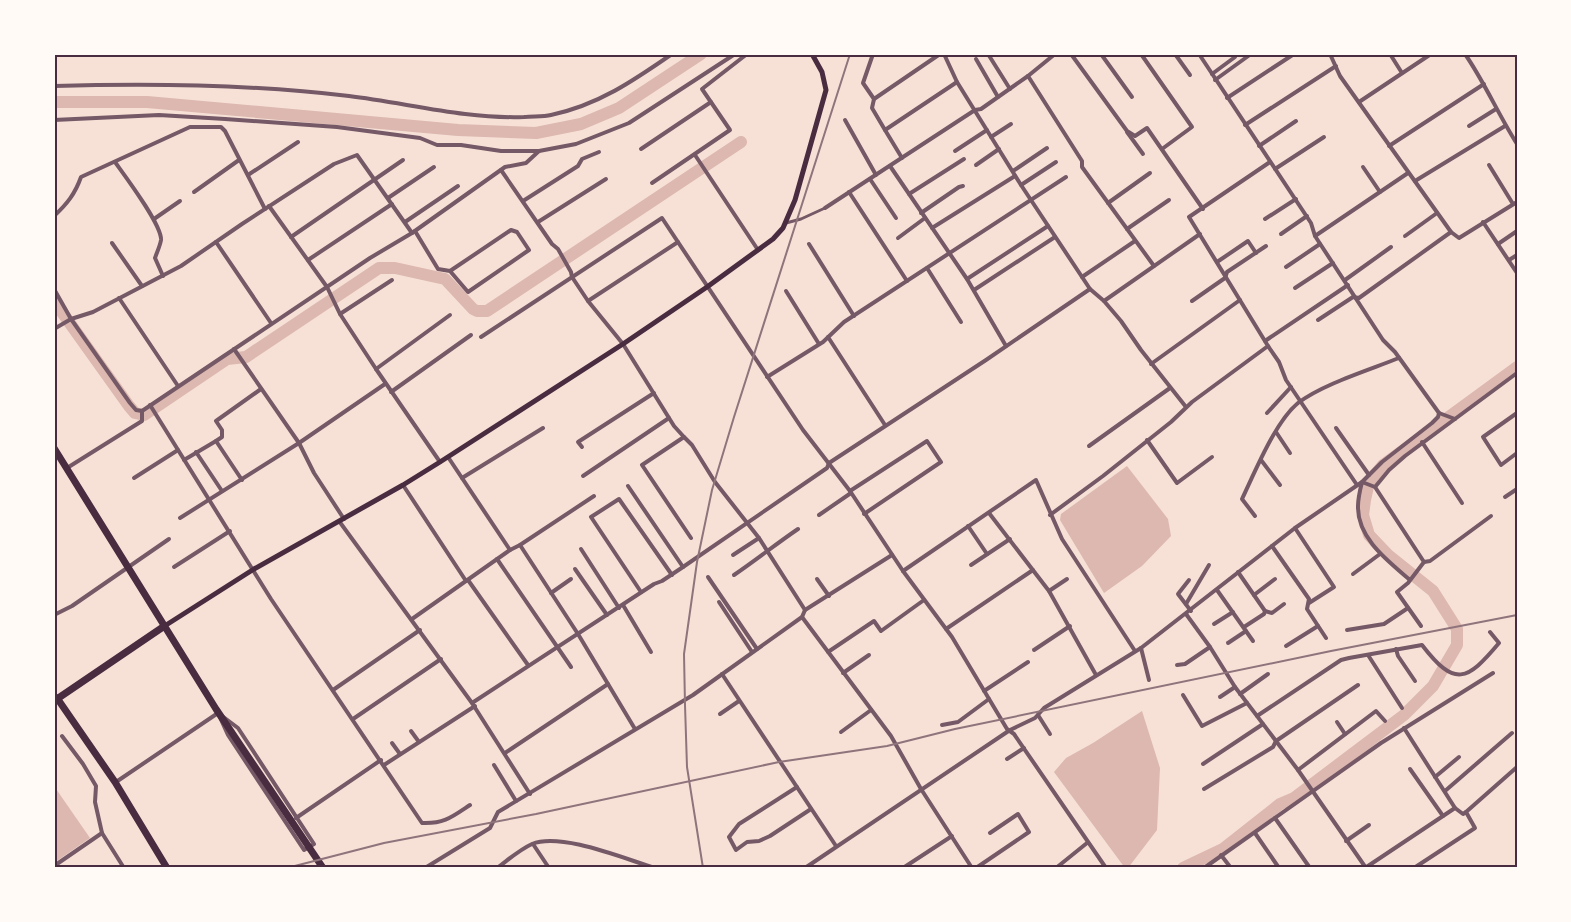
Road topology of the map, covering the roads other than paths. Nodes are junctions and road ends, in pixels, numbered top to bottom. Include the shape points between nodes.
1 (672, 54) edge
2 (735, 54) edge
3 (747, 54) edge
4 (812, 54) edge
5 (873, 54) edge
6 (942, 54) edge
7 (988, 54) edge
8 (1054, 54) edge
9 (1071, 54) edge
10 (1101, 54) edge
11 (1140, 54) edge
12 (1175, 54) edge
13 (1199, 54) edge
14 (1251, 54) edge
15 (1294, 54) edge
16 (1330, 54) edge
17 (1390, 54) edge
18 (1431, 54) edge
19 (1465, 54) edge
20 (1234, 56) edge
21 (976, 59) dead end
22 (1239, 63) junction
23 (1336, 66) junction
24 (1402, 73) junction
25 (1212, 74) junction
26 (1190, 75) dead end
27 (1029, 76) junction
28 (1215, 80) junction
29 (957, 82) junction
30 (1484, 84) junction
31 (54, 86) edge
32 (1010, 89) junction
33 (998, 97) junction
34 (1132, 97) dead end
35 (1227, 98) junction
36 (874, 99) junction
37 (711, 102) junction
38 (1359, 102) junction
39 (1496, 109) junction
40 (975, 110) junction
41 (54, 120) edge
42 (844, 120) dead end
43 (1296, 121) dead end
44 (1011, 124) dead end
45 (1245, 125) junction
46 (1469, 126) dead end
47 (1505, 126) junction
48 (885, 130) junction
49 (987, 130) junction
50 (1127, 131) junction
51 (991, 137) junction
52 (1324, 137) dead end
53 (298, 142) dead end
54 (1517, 144) edge
55 (1259, 146) junction
56 (1389, 146) junction
57 (1047, 148) dead end
58 (640, 149) dead end
59 (1162, 149) junction
60 (999, 150) junction
61 (539, 151) junction
62 (956, 151) dead end
63 (599, 152) dead end
64 (1143, 154) dead end
65 (695, 155) junction
66 (902, 158) junction
67 (964, 159) dead end
68 (239, 160) junction
69 (403, 160) dead end
70 (115, 162) junction
71 (1056, 162) dead end
72 (1270, 162) junction
73 (976, 165) dead end
74 (1489, 165) dead end
75 (890, 166) junction
76 (434, 167) dead end
77 (1363, 167) dead end
78 (1275, 169) junction
79 (501, 170) junction
80 (1150, 173) dead end
81 (1408, 173) junction
82 (1014, 174) junction
83 (248, 175) junction
84 (876, 175) junction
85 (1066, 177) dead end
86 (606, 179) dead end
87 (870, 179) junction
88 (375, 180) junction
89 (1415, 181) junction
90 (652, 183) dead end
91 (1021, 185) junction
92 (458, 186) dead end
93 (963, 186) dead end
94 (194, 192) dead end
95 (849, 192) junction
96 (1380, 192) junction
97 (909, 194) junction
98 (388, 198) junction
99 (1030, 199) junction
100 (1296, 199) junction
101 (1169, 200) dead end
102 (180, 201) dead end
103 (523, 201) junction
104 (1108, 203) junction
105 (1515, 203) edge
106 (392, 204) junction
107 (267, 208) junction
108 (825, 208) joint
109 (1203, 209) junction
110 (921, 213) junction
111 (1437, 213) junction
112 (54, 216) edge
113 (1307, 216) junction
114 (896, 218) dead end
115 (926, 218) junction
116 (154, 219) junction
117 (1265, 219) dead end
118 (405, 222) junction
119 (538, 222) junction
120 (1484, 222) junction
121 (786, 223) junction
122 (1047, 226) junction
123 (932, 228) junction
124 (1126, 229) junction
125 (1517, 231) edge
126 (414, 232) junction
127 (1450, 232) junction
128 (1200, 234) junction
129 (1281, 234) dead end
130 (1315, 236) junction
131 (1405, 236) dead end
132 (291, 237) junction
133 (1055, 237) junction
134 (898, 238) dead end
135 (1135, 240) junction
136 (216, 242) junction
137 (678, 242) junction
138 (112, 243) dead end
139 (809, 244) dead end
140 (1320, 244) junction
141 (1498, 244) junction
142 (1266, 246) dead end
143 (1391, 247) dead end
144 (758, 250) junction
145 (949, 253) junction
146 (1256, 253) junction
147 (1517, 255) edge
148 (308, 260) junction
149 (1509, 260) junction
150 (1217, 262) junction
151 (1333, 263) junction
152 (1154, 266) junction
153 (927, 267) junction
154 (1286, 267) dead end
155 (450, 271) junction
156 (1517, 273) edge
157 (1226, 275) junction
158 (163, 276) junction
159 (572, 277) junction
160 (1082, 278) junction
161 (967, 279) junction
162 (392, 280) dead end
163 (1345, 280) junction
164 (907, 281) junction
165 (1348, 285) junction
166 (142, 286) junction
167 (327, 287) junction
168 (707, 287) junction
169 (1295, 288) dead end
170 (54, 289) edge
171 (1090, 289) junction
172 (974, 290) junction
173 (786, 291) dead end
174 (1356, 297) junction
175 (119, 298) junction
176 (1240, 300) junction
177 (588, 301) junction
178 (1104, 301) junction
179 (1192, 301) dead end
180 (340, 314) junction
181 (450, 315) dead end
182 (854, 316) junction
183 (71, 319) junction
184 (1318, 320) dead end
185 (961, 322) dead end
186 (271, 323) junction
187 (54, 329) edge
188 (471, 335) dead end
189 (481, 337) dead end
190 (828, 337) junction
191 (1267, 343) junction
192 (623, 344) junction
193 (819, 344) junction
194 (1006, 346) junction
195 (234, 349) junction
196 (1399, 358) junction
197 (1151, 364) junction
198 (376, 369) junction
199 (1517, 373) edge
200 (767, 377) junction
201 (385, 384) junction
202 (178, 386) junction
203 (1291, 387) junction
204 (1170, 388) junction
205 (261, 389) junction
206 (391, 392) junction
207 (654, 393) junction
208 (1301, 402) junction
209 (150, 405) junction
210 (1186, 407) junction
211 (1267, 413) dead end
212 (1441, 413) junction
213 (1517, 413) edge
214 (142, 414) junction
215 (669, 418) junction
216 (1453, 418) junction
217 (885, 425) junction
218 (543, 428) dead end
219 (1336, 428) dead end
220 (1276, 432) junction
221 (684, 437) junction
222 (1147, 440) junction
223 (216, 441) junction
224 (1422, 442) junction
225 (298, 443) junction
226 (1089, 446) dead end
227 (582, 447) dead end
228 (54, 448) edge
229 (178, 450) junction
230 (196, 453) junction
231 (1290, 453) dead end
232 (1517, 453) edge
233 (448, 456) junction
234 (1212, 457) dead end
235 (1261, 459) junction
236 (184, 460) junction
237 (57, 462) edge
238 (440, 462) junction
239 (829, 463) junction
240 (67, 468) junction
241 (1369, 475) junction
242 (583, 476) dead end
243 (134, 478) dead end
244 (462, 478) junction
245 (242, 480) junction
246 (1359, 484) junction
247 (403, 485) junction
248 (1280, 485) dead end
249 (628, 486) dead end
250 (1375, 487) junction
251 (1517, 489) edge
252 (222, 491) junction
253 (850, 492) junction
254 (594, 496) dead end
255 (1505, 497) dead end
256 (210, 500) junction
257 (1462, 503) dead end
258 (989, 513) junction
259 (864, 514) junction
260 (819, 515) dead end
261 (1050, 515) junction
262 (1255, 516) dead end
263 (1491, 516) dead end
264 (180, 518) dead end
265 (341, 520) junction
266 (748, 522) junction
267 (968, 526) junction
268 (1295, 528) junction
269 (798, 529) dead end
270 (230, 531) junction
271 (691, 538) dead end
272 (759, 538) junction
273 (169, 539) dead end
274 (1010, 539) junction
275 (520, 545) junction
276 (1272, 546) junction
277 (581, 549) dead end
278 (510, 550) junction
279 (767, 551) junction
280 (987, 554) junction
281 (1380, 554) junction
282 (733, 555) dead end
283 (892, 555) junction
284 (497, 559) junction
285 (1424, 562) junction
286 (971, 565) dead end
287 (1209, 565) dead end
288 (174, 567) dead end
289 (683, 567) junction
290 (128, 568) junction
291 (254, 569) junction
292 (575, 569) dead end
293 (1034, 570) junction
294 (903, 572) junction
295 (1239, 572) junction
296 (1353, 574) dead end
297 (672, 575) junction
298 (734, 575) dead end
299 (708, 577) dead end
300 (571, 579) dead end
301 (817, 579) dead end
302 (1067, 579) dead end
303 (1275, 579) dead end
304 (467, 580) junction
305 (1189, 580) dead end
306 (1410, 580) junction
307 (1217, 590) junction
308 (1049, 591) junction
309 (641, 592) junction
310 (551, 593) junction
311 (1254, 595) junction
312 (829, 596) junction
313 (924, 600) junction
314 (719, 602) dead end
315 (1308, 603) junction
316 (1186, 604) junction
317 (1284, 604) dead end
318 (621, 606) junction
319 (1408, 608) junction
320 (805, 610) junction
321 (1191, 611) junction
322 (1265, 611) junction
323 (1233, 612) junction
324 (1186, 614) junction
325 (54, 615) edge
326 (607, 615) junction
327 (802, 616) junction
328 (412, 619) junction
329 (1214, 624) dead end
330 (1070, 626) junction
331 (1318, 626) junction
332 (1421, 626) dead end
333 (164, 627) junction
334 (946, 629) junction
335 (1245, 629) junction
336 (420, 630) junction
337 (1347, 630) dead end
338 (1490, 632) dead end
339 (578, 634) junction
340 (1326, 638) dead end
341 (1253, 641) dead end
342 (1228, 644) dead end
343 (1286, 646) dead end
344 (558, 647) junction
345 (1210, 647) junction
346 (1141, 648) junction
347 (757, 649) junction
348 (1396, 649) junction
349 (1034, 650) dead end
350 (1135, 651) junction
351 (651, 652) dead end
352 (752, 652) junction
353 (828, 652) junction
354 (869, 655) dead end
355 (1368, 655) junction
356 (441, 659) junction
357 (1028, 662) dead end
358 (528, 665) junction
359 (1177, 665) dead end
360 (571, 667) dead end
361 (843, 673) junction
362 (1493, 673) dead end
363 (722, 674) junction
364 (1268, 674) dead end
365 (1095, 675) junction
366 (1149, 680) dead end
367 (1415, 681) dead end
368 (608, 684) junction
369 (1358, 686) dead end
370 (1235, 687) junction
371 (333, 690) junction
372 (984, 691) junction
373 (1240, 694) junction
374 (1183, 695) dead end
375 (1220, 697) dead end
376 (55, 698) edge
377 (989, 699) junction
378 (739, 701) junction
379 (1247, 703) junction
380 (473, 704) junction
381 (1402, 708) dead end
382 (871, 710) junction
383 (218, 713) junction
384 (720, 714) dead end
385 (1038, 715) junction
386 (1257, 716) junction
387 (353, 719) junction
388 (1385, 721) dead end
389 (1337, 722) dead end
390 (1263, 724) junction
391 (942, 725) dead end
392 (1404, 728) junction
393 (635, 729) junction
394 (1010, 730) junction
395 (411, 731) dead end
396 (841, 732) dead end
397 (1512, 733) dead end
398 (1050, 734) dead end
399 (1345, 734) junction
400 (62, 736) dead end
401 (1276, 741) junction
402 (418, 742) junction
403 (392, 743) dead end
404 (1024, 748) junction
405 (505, 753) junction
406 (400, 754) junction
407 (1459, 757) dead end
408 (1007, 759) dead end
409 (383, 762) junction
410 (494, 765) dead end
411 (1203, 765) dead end
412 (1517, 767) edge
413 (1410, 769) dead end
414 (1298, 770) junction
415 (1435, 777) junction
416 (115, 782) junction
417 (797, 787) junction
418 (921, 789) junction
419 (1204, 789) dead end
420 (1445, 791) junction
421 (1313, 792) junction
422 (530, 794) junction
423 (516, 801) junction
424 (470, 805) dead end
425 (1455, 808) junction
426 (811, 809) junction
427 (1466, 812) junction
428 (1443, 816) junction
429 (296, 818) junction
430 (1275, 818) junction
431 (1369, 825) dead end
432 (102, 833) junction
433 (990, 833) dead end
434 (1255, 833) junction
435 (952, 836) junction
436 (1347, 841) junction
437 (1087, 843) junction
438 (533, 844) junction
439 (836, 846) junction
440 (1221, 855) junction
441 (629, 860) junction
442 (436, 861) junction
443 (54, 866) edge
444 (124, 868) edge
445 (167, 868) edge
446 (323, 868) edge
447 (425, 868) edge
448 (441, 868) edge
449 (497, 868) edge
450 (549, 868) edge
451 (633, 868) edge
452 (655, 868) edge
453 (805, 868) edge
454 (903, 868) edge
455 (974, 868) edge
456 (1056, 868) edge
457 (1106, 868) edge
458 (1204, 868) edge
459 (1231, 868) edge
460 (1279, 868) edge
461 (1310, 868) edge
462 (1365, 868) edge
463 (1414, 868) edge

1 - 31 street via 608,96 549,116 472,115 349,96 226,85
2 - 61 street via 629,123 576,144
3 - 37 street via 702,89
4 - 121 main road via 826,90
5 - 36 street via 863,83
6 - 29 street
6 - 36 street
7 - 32 street
8 - 27 street
9 - 50 street
10 - 34 street
11 - 59 street via 1192,127
12 - 26 street
13 - 25 street
14 - 22 street
15 - 35 street
16 - 23 street
17 - 24 street
18 - 24 street
19 - 30 street
20 - 22 street
20 - 25 street
21 - 33 street
22 - 28 street
23 - 38 street
23 - 45 street
24 - 38 street
25 - 28 street
27 - 32 street
27 - 104 street via 1082,160 1082,167
28 - 35 street
29 - 40 street
29 - 48 street
30 - 39 street
30 - 56 street
32 - 33 street
33 - 40 street
35 - 45 street
36 - 48 street via 872,108
37 - 58 street
37 - 65 street via 730,130
38 - 56 street
39 - 46 street
39 - 47 street
40 - 49 street
40 - 66 street
41 - 61 street via 159,115 225,119 337,127 420,138 437,145
42 - 84 street
43 - 55 street
44 - 51 street
45 - 55 street
47 - 54 street
47 - 89 street
48 - 66 street
49 - 51 street
49 - 62 street
50 - 59 street via 1135,136 1147,128
50 - 64 street
51 - 60 street
52 - 78 street
53 - 83 street
55 - 72 street
56 - 81 street
57 - 82 street
59 - 109 street
60 - 73 street
60 - 82 street
61 - 79 street via 526,163
63 - 103 street via 582,159 578,166
65 - 90 street
65 - 144 street
66 - 75 street
67 - 97 street
68 - 70 street via 221,127 190,127
68 - 83 street
68 - 94 street
69 - 88 street
70 - 112 street via 81,177 69,202
70 - 116 street
71 - 91 street
72 - 78 street
72 - 109 street
74 - 105 street
75 - 84 street
75 - 97 street
76 - 98 street
77 - 96 street
78 - 100 street
79 - 103 street
79 - 126 street
80 - 104 street
81 - 89 street
81 - 96 street
82 - 91 street
82 - 123 street
83 - 107 street
84 - 87 street
85 - 99 street
86 - 119 street
87 - 95 street
87 - 114 street
88 - 98 street
88 - 107 street via 357,155 334,165
88 - 132 street
89 - 111 street
91 - 99 street
92 - 118 street
93 - 110 street
95 - 108 street
95 - 164 street
96 - 130 street
97 - 110 street
98 - 106 street
99 - 122 street
99 - 145 street
100 - 113 street
100 - 117 street
101 - 124 street
102 - 116 street
103 - 119 street
104 - 124 street
105 - 120 street
106 - 118 street
106 - 148 street
107 - 132 street
107 - 136 street
108 - 121 street
109 - 128 street via 1189,217
110 - 115 street
111 - 127 street
111 - 131 street
113 - 129 street
113 - 130 street
115 - 123 street
115 - 134 street
116 - 158 street via 161,240 155,258
118 - 126 street
119 - 159 street
120 - 127 street via 1459,238
120 - 141 street
121 - 144 main road
122 - 133 street
122 - 161 street
123 - 145 street
124 - 135 street
125 - 141 street
126 - 155 street via 438,269
126 - 167 street
127 - 174 street
128 - 150 street
128 - 152 street
130 - 140 street
132 - 148 street
133 - 160 street
133 - 172 street
135 - 152 street
135 - 160 street
136 - 158 street
136 - 186 street
137 - 159 street via 662,218
137 - 168 street
137 - 177 street
138 - 166 street
139 - 182 street
140 - 151 street
140 - 154 street
141 - 149 street
142 - 146 street
143 - 163 street
144 - 168 main road
145 - 153 street
145 - 161 street
146 - 150 street via 1248,241
146 - 157 street
147 - 149 street
148 - 167 street
149 - 156 street
150 - 157 street
151 - 163 street
151 - 169 street
152 - 178 street
153 - 164 street
153 - 185 street
155 - 155 street via 468,292 530,250 518,232 511,230
157 - 176 street
157 - 179 street
158 - 166 street
159 - 177 street
159 - 189 street
160 - 171 street
161 - 172 street
162 - 180 street
163 - 165 street
164 - 182 street
165 - 174 street
165 - 191 street
166 - 175 street
167 - 180 street
167 - 186 street
168 - 192 main road
168 - 200 street
170 - 183 street
171 - 178 street
171 - 194 street
172 - 194 street
173 - 193 street
174 - 184 street
174 - 196 street
175 - 183 street
175 - 202 street
176 - 191 street
176 - 197 street
177 - 192 street
178 - 197 street
180 - 198 street
181 - 198 street
182 - 190 street
183 - 187 street
183 - 214 street via 130,403
186 - 195 street
188 - 206 street
190 - 193 street
190 - 217 street
191 - 203 street
191 - 210 street
192 - 207 street
192 - 233 main road
193 - 200 street
194 - 217 street
195 - 202 street
195 - 205 street
196 - 208 street
196 - 212 street
197 - 204 street
198 - 201 street
199 - 216 street
200 - 239 street
201 - 206 street
201 - 225 street
202 - 209 street
203 - 208 street
203 - 211 street
204 - 210 street
204 - 226 street
205 - 223 street via 216,421 222,437
205 - 225 street
206 - 238 street
207 - 215 street
207 - 227 street via 578,442
208 - 220 street
208 - 246 street
209 - 214 street
209 - 229 street
210 - 222 street
212 - 216 street
212 - 241 street
213 - 232 street via 1483,437 1501,465
214 - 240 street via 142,421
215 - 221 street
215 - 242 street
216 - 224 street
217 - 239 street
218 - 244 street
219 - 241 street
220 - 231 street
220 - 235 street
221 - 266 street
221 - 271 street via 642,465
222 - 234 street via 1177,483
222 - 261 street
223 - 230 street
223 - 245 street
224 - 250 street
224 - 257 street
225 - 245 street
225 - 265 street
228 - 237 highway
229 - 236 street
229 - 243 street
230 - 236 street
230 - 252 street
233 - 238 main road
233 - 244 street
235 - 248 street
235 - 262 street via 1242,500
236 - 256 street
237 - 240 highway
238 - 247 main road
239 - 253 street
239 - 266 street
240 - 290 highway
241 - 246 street
244 - 278 street
245 - 252 street
246 - 250 street
246 - 268 street
246 - 281 street via 1359,519
247 - 265 main road
247 - 304 street
249 - 289 street
250 - 285 street
251 - 255 street
252 - 256 street
253 - 259 street
253 - 259 street via 927,441 940,462
253 - 260 street
254 - 275 street
256 - 264 street
256 - 270 street
258 - 261 street via 1036,480
258 - 267 street
258 - 274 street
259 - 283 street
261 - 350 street
263 - 285 street
265 - 291 main road
265 - 328 street
266 - 272 street
266 - 289 street
267 - 280 street
267 - 294 street
268 - 276 street
268 - 315 street via 1334,587
269 - 279 street
270 - 288 street
270 - 291 street
272 - 279 street
272 - 282 street
273 - 290 street
274 - 280 street
274 - 293 street
275 - 278 street
275 - 310 street
276 - 295 street
276 - 315 street
277 - 318 street
278 - 284 street
279 - 298 street
279 - 320 street
280 - 286 street
281 - 296 street
281 - 306 street
283 - 294 street
283 - 312 street
284 - 304 street
284 - 344 street
285 - 306 street
287 - 316 street
289 - 297 street
290 - 325 street
290 - 333 highway
291 - 333 main road
291 - 371 street
292 - 326 street
293 - 308 street
293 - 334 street
294 - 313 street
295 - 307 street
295 - 311 street
297 - 309 street
297 - 309 street via 619,499 591,517
299 - 347 street
300 - 310 street
301 - 312 street
302 - 308 street
303 - 311 street
304 - 328 street
304 - 358 street
305 - 316 street via 1178,594
306 - 319 street via 1398,592
307 - 321 street
307 - 323 street
308 - 330 street
309 - 318 street
310 - 339 street
311 - 322 street
312 - 320 street
313 - 334 street
313 - 353 street via 881,631 874,621
314 - 352 street
315 - 331 street via 1307,609
316 - 321 street
317 - 322 street via 1272,613
318 - 326 street
318 - 351 street
319 - 332 street
319 - 337 street via 1384,624
320 - 327 street
321 - 324 street
322 - 335 street
323 - 329 street
323 - 335 street
324 - 345 street
324 - 346 street
326 - 339 street
327 - 347 street
327 - 353 street
328 - 336 street
330 - 349 street
330 - 365 street
331 - 340 street
331 - 343 street
333 - 376 highway
333 - 383 highway
334 - 372 street
335 - 341 street
335 - 342 street
336 - 356 street
336 - 371 street
338 - 348 street via 1499,643 1478,668 1466,674 1455,675 1440,667 1422,645
339 - 344 street
339 - 368 street
344 - 358 street
344 - 360 street
345 - 359 street
345 - 370 street
346 - 350 street
346 - 366 street
347 - 352 street
348 - 355 street
348 - 367 street
350 - 365 street
352 - 363 street
353 - 361 street
354 - 361 street
355 - 381 street
355 - 386 street via 1341,660
356 - 380 street
356 - 387 street
357 - 372 street
358 - 380 street
361 - 382 street
362 - 392 street
363 - 378 street
363 - 393 street
364 - 373 street
365 - 385 street
368 - 393 street
368 - 405 street
369 - 401 street
370 - 373 street
370 - 375 street
371 - 387 street
372 - 377 street
373 - 379 street
374 - 379 street via 1202,726
376 - 416 highway
377 - 391 street via 958,722
377 - 394 street
378 - 384 street
378 - 417 street
379 - 386 street
380 - 402 street
380 - 405 street
382 - 396 street
382 - 418 street
383 - 416 street
383 - 429 street via 238,728
383 - 429 street via 228,735 304,850 314,843
383 - 446 highway
385 - 394 street
385 - 398 street
386 - 390 street
387 - 409 street
388 - 399 street via 1376,711
389 - 399 street
390 - 401 street
390 - 411 street
392 - 415 street
392 - 421 street
393 - 422 street
394 - 404 street
394 - 418 street
395 - 402 street
397 - 420 street
399 - 414 street
400 - 432 street via 96,786 95,802
401 - 414 street
401 - 419 street via 1273,747
402 - 406 street
403 - 406 street
404 - 408 street
404 - 437 street
405 - 422 street
406 - 409 street
407 - 415 street
409 - 424 street via 422,823 447,821
409 - 429 street
410 - 423 street
412 - 427 street
413 - 428 street
414 - 421 street
415 - 420 street
416 - 445 highway
417 - 426 street
417 - 426 street via 739,824 729,837 736,850 747,842 770,836
418 - 435 street
418 - 439 street
420 - 425 street
421 - 430 street
421 - 436 street
422 - 423 street
423 - 442 street via 498,812 490,828
425 - 427 street via 1462,814
425 - 428 street
426 - 439 street
427 - 463 street via 1475,828
428 - 462 street
430 - 434 street
430 - 461 street
431 - 436 street
432 - 443 street
432 - 444 street
433 - 455 street via 1018,814 1029,832
434 - 440 street
434 - 460 street
435 - 454 street
435 - 455 street
436 - 462 street
437 - 456 street
437 - 457 street
438 - 441 street via 552,840
438 - 449 street
438 - 450 street
439 - 453 street
440 - 458 street
440 - 459 street
441 - 451 street
441 - 452 street
442 - 447 street
442 - 448 street

